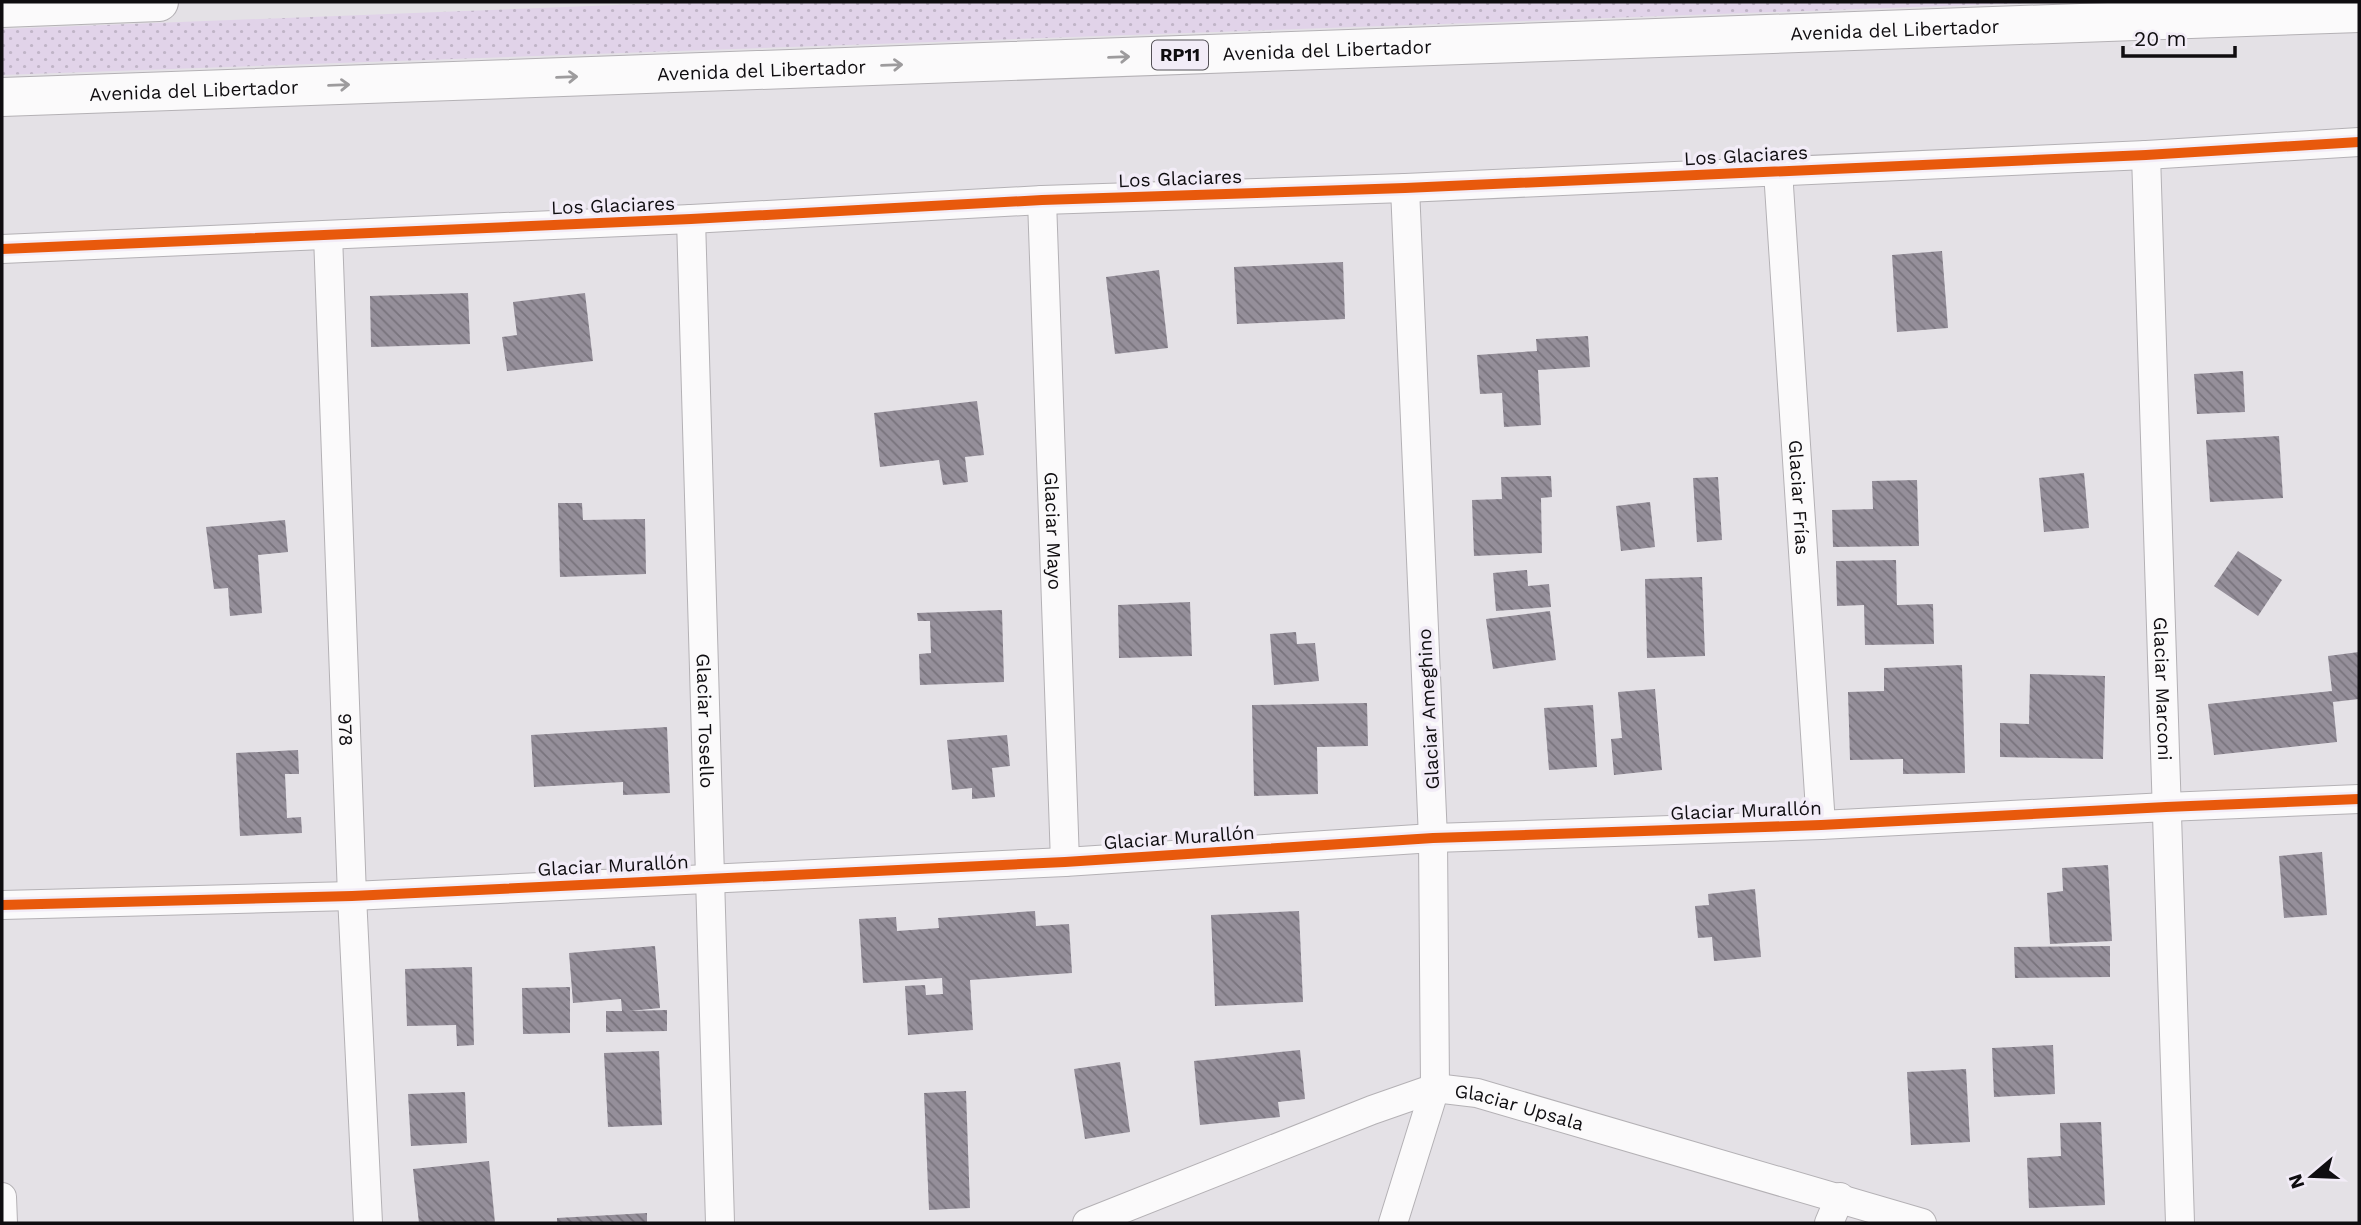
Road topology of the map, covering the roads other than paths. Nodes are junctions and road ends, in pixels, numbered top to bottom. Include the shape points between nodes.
1 (159, 2) edge
2 (101, 3) edge
3 (2, 8) edge
4 (2359, 13) edge
5 (2, 97) edge
6 (2359, 142) edge
7 (2146, 155) junction
8 (1778, 171) junction
9 (1405, 188) junction
10 (1042, 201) junction
11 (691, 219) junction
12 (328, 235) junction
13 (2, 249) edge
14 (2359, 799) edge
15 (2166, 807) junction
16 (1821, 825) junction
17 (1433, 838) junction
18 (1065, 862) junction
19 (710, 878) junction
20 (352, 896) junction
21 (2, 905) edge
22 (1435, 1088) junction
23 (2, 1197) edge
24 (1840, 1198) junction
25 (3, 1223) edge
26 (368, 1223) edge
27 (720, 1223) edge
28 (1087, 1223) edge
29 (1393, 1223) edge
30 (1829, 1223) edge
31 (1922, 1223) edge
32 (2180, 1223) edge

1 - 2 main road
2 - 3 main road
5 -> 4 main road, Avenida del Libertador / RP11
6 - 7 street, Los Glaciares
7 - 8 street, Los Glaciares
7 - 15 street, Glaciar Marconi
8 - 9 street, Los Glaciares
8 - 16 street, Glaciar Frías
9 - 10 street, Los Glaciares
9 - 17 street, Glaciar Ameghino
10 - 11 street, Los Glaciares
10 - 18 street, Glaciar Mayo
11 - 12 street, Los Glaciares
11 - 19 street, Glaciar Tosello
12 - 13 street, Los Glaciares
12 - 20 street, 978
14 - 15 street, Glaciar Murallón
15 - 16 street, Glaciar Murallón
15 - 32 street, Glaciar Marconi
16 - 17 street, Glaciar Murallón
17 - 18 street, Glaciar Murallón
17 - 22 street, Glaciar Ameghino
18 - 19 street, Glaciar Murallón
19 - 20 street, Glaciar Murallón
19 - 27 street, Glaciar Tosello
20 - 21 street, Glaciar Murallón
20 - 26 street, 978
22 - 24 street, Glaciar Upsala via 1477,1093
22 - 28 street, Glaciar Upsala
22 - 29 street, Glaciar Ameghino
23 - 25 street
24 - 30 street
24 - 31 street, Glaciar Upsala

